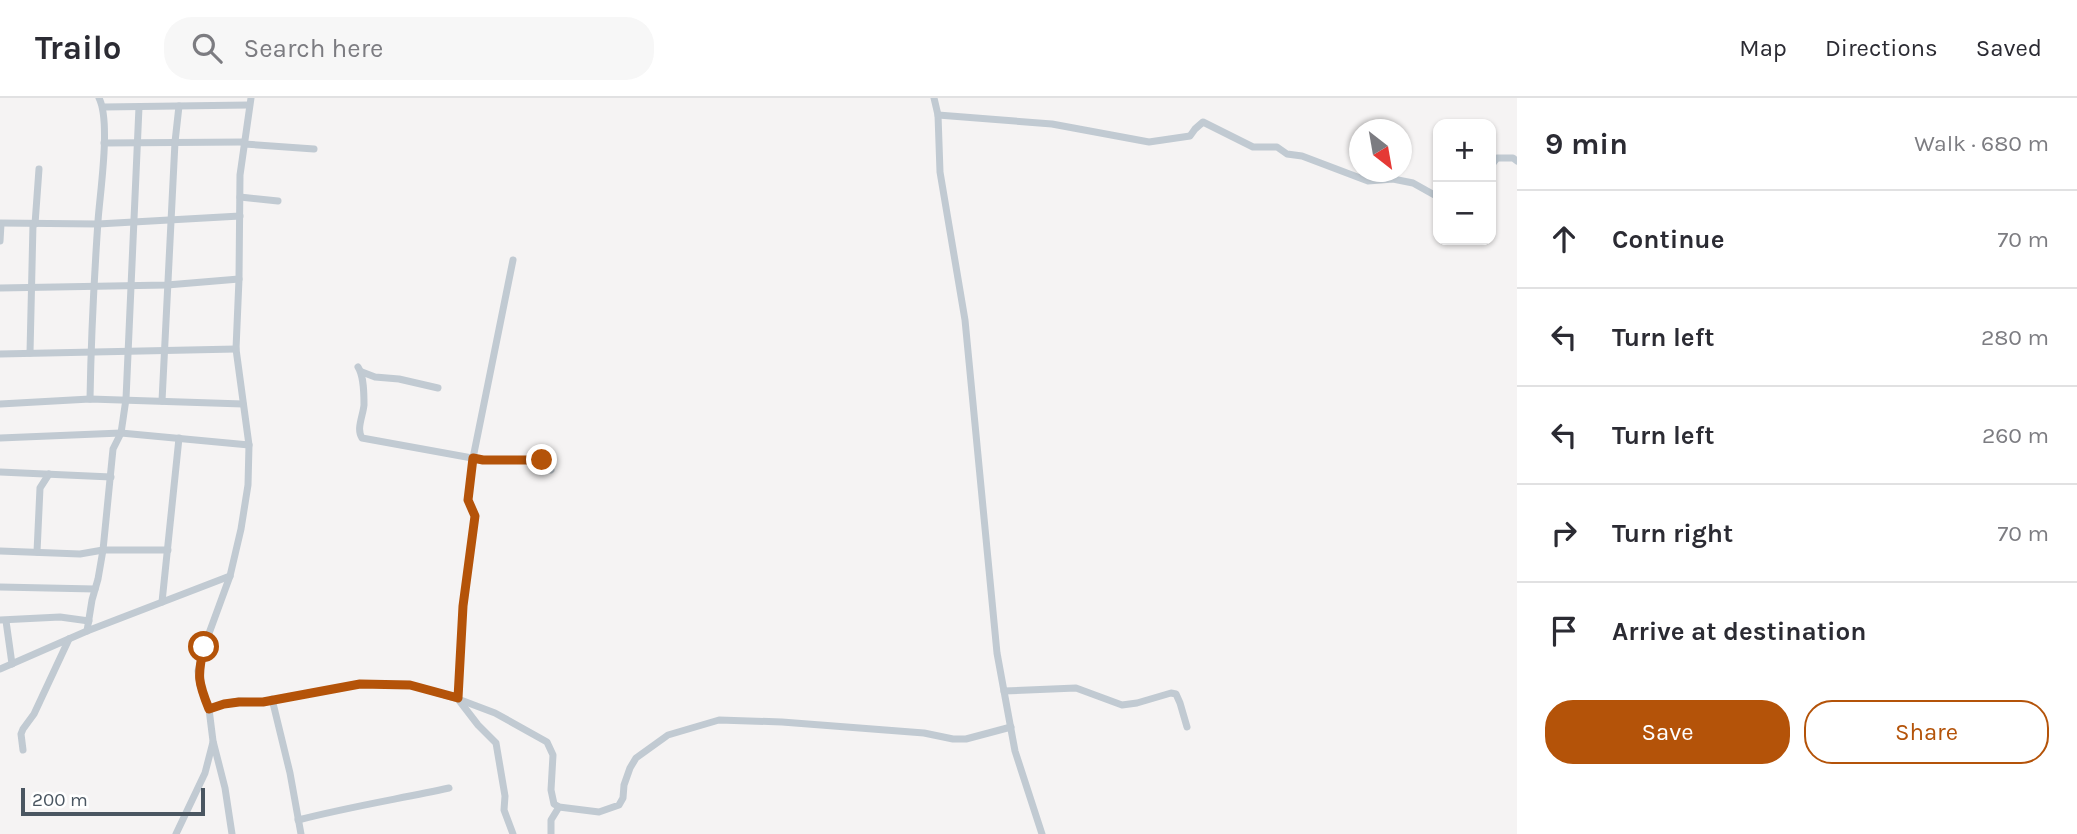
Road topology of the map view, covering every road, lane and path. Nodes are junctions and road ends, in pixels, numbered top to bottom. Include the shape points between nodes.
1 (99, 98) edge
2 (934, 98) edge
3 (250, 102) edge
4 (179, 106) junction
5 (104, 107) junction
6 (139, 107) junction
7 (938, 115) junction
8 (138, 142) junction
9 (175, 142) junction
10 (104, 143) junction
11 (244, 143) junction
12 (314, 149) dead end
13 (1496, 159) edge
14 (1517, 161) edge
15 (39, 169) dead end
16 (1433, 194) edge
17 (240, 197) junction
18 (278, 201) dead end
19 (240, 216) junction
20 (171, 220) junction
21 (1, 223) edge
22 (134, 223) junction
23 (34, 224) junction
24 (98, 224) junction
25 (0, 241) edge
26 (513, 260) dead end
27 (239, 279) junction
28 (167, 285) junction
29 (130, 286) junction
30 (94, 287) junction
31 (0, 288) edge
32 (30, 288) junction
33 (236, 349) junction
34 (164, 350) junction
35 (91, 352) junction
36 (127, 352) junction
37 (30, 353) junction
38 (0, 354) edge
39 (438, 388) dead end
40 (90, 399) junction
41 (126, 399) junction
42 (162, 401) junction
43 (0, 404) edge
44 (243, 404) junction
45 (121, 433) junction
46 (0, 438) edge
47 (178, 438) junction
48 (249, 445) junction
49 (473, 458) junction
50 (551, 470) dead end
51 (0, 472) edge
52 (49, 474) junction
53 (111, 477) junction
54 (103, 550) junction
55 (168, 550) junction
56 (0, 551) edge
57 (37, 552) junction
58 (230, 576) junction
59 (0, 587) edge
60 (95, 589) junction
61 (162, 603) junction
62 (3, 620) edge
63 (89, 621) junction
64 (88, 631) junction
65 (69, 638) junction
66 (12, 664) junction
67 (0, 669) edge
68 (1004, 691) junction
69 (458, 698) junction
70 (272, 699) junction
71 (209, 709) junction
72 (1011, 727) junction
73 (1187, 727) dead end
74 (213, 741) junction
75 (23, 750) dead end
76 (449, 788) dead end
77 (559, 807) junction
78 (298, 820) junction
79 (176, 834) edge
80 (232, 834) edge
81 (301, 834) edge
82 (513, 834) edge
83 (551, 834) edge
84 (1042, 834) edge

1 - 5 street
2 - 7 street
3 - 4 street
3 - 11 street
4 - 6 street
4 - 9 street
5 - 6 street
5 - 10 street
6 - 8 street
7 - 16 street via 1052,124 1149,142 1190,136 1203,122 1253,147 1277,147 1368,181 1393,178
7 - 68 street via 940,172 965,320
8 - 9 street
8 - 10 street
8 - 22 street
9 - 11 street
9 - 20 street
10 - 24 street
11 - 12 street
11 - 17 street
13 - 14 street
15 - 23 street
17 - 18 street
17 - 19 street
19 - 20 street
19 - 27 street
20 - 22 street
20 - 28 street
21 - 23 street
21 - 25 street
22 - 24 street
22 - 29 street
23 - 24 street
23 - 32 street
24 - 30 street
26 - 49 street
27 - 28 street
27 - 33 street
28 - 29 street
28 - 34 street
29 - 30 street
29 - 36 street
30 - 32 street
30 - 35 street
31 - 32 street
32 - 37 street
33 - 34 street
33 - 44 street
34 - 36 street
34 - 42 street
35 - 36 street
35 - 37 street
35 - 40 street
36 - 41 street
37 - 38 street
39 - 49 street via 374,377 360,369 364,405 359,433 362,438
40 - 41 street
40 - 43 street
41 - 42 street
41 - 45 street
42 - 44 street
44 - 48 street
45 - 46 street
45 - 47 street
45 - 53 street via 113,449
47 - 48 street
47 - 55 street
48 - 58 street via 246,496
49 - 50 street via 542,460
49 - 69 street via 468,500 475,516 463,606
51 - 52 street
52 - 53 street
52 - 57 street via 40,488
53 - 54 street
54 - 55 street
54 - 57 street
54 - 60 street
55 - 61 street
56 - 57 street
58 - 61 street
58 - 71 street via 198,671
59 - 60 street
60 - 63 street
61 - 64 street
62 - 63 street via 61,617
62 - 66 street
63 - 64 street
64 - 65 street
65 - 66 street
65 - 75 street via 23,729
66 - 67 street
68 - 72 street
68 - 73 street via 1076,688 1122,705 1171,693 1176,694
69 - 70 street via 410,685 360,684
69 - 77 street via 547,742 553,755 552,799
69 - 82 street via 496,743 504,810
70 - 71 street
70 - 78 street
71 - 74 street
72 - 77 street via 953,739 924,733 719,720 668,735 636,758 619,804 599,812
72 - 84 street
74 - 79 street via 205,773
74 - 80 street
76 - 78 street
77 - 83 street via 551,820
78 - 81 street

